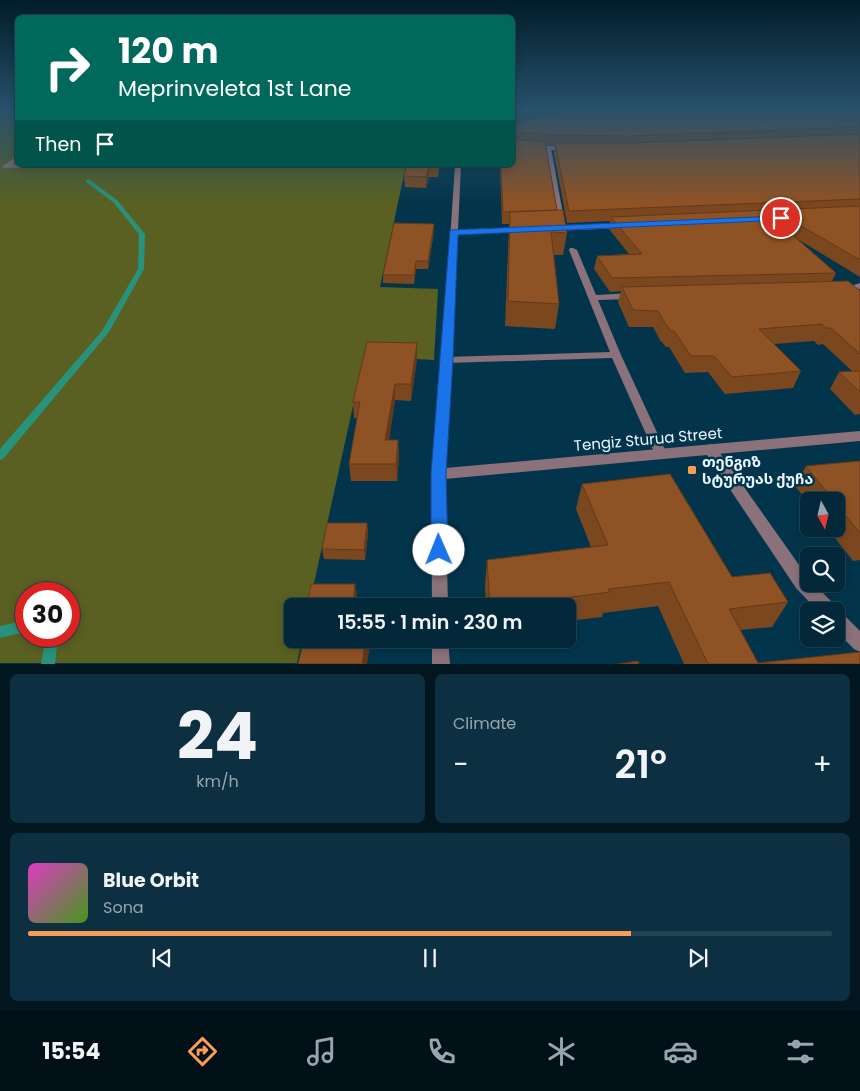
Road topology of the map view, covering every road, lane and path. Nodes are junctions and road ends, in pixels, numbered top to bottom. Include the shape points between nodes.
1 (515, 144) edge
2 (548, 149) junction
3 (575, 149) edge
4 (15, 160) edge
5 (15, 166) edge
6 (458, 167) edge
7 (632, 225) edge
8 (562, 228) junction
9 (542, 229) edge
10 (533, 230) edge
11 (454, 232) junction
12 (572, 250) dead end
13 (860, 286) edge
14 (837, 291) edge
15 (642, 296) edge
16 (593, 298) junction
17 (616, 355) junction
18 (447, 360) junction
19 (860, 436) edge
20 (710, 450) junction
21 (661, 454) junction
22 (438, 474) junction
23 (440, 598) edge
24 (820, 602) edge
25 (845, 628) edge
26 (860, 644) edge
27 (440, 648) edge
28 (440, 664) edge

1 - 2 street
2 - 3 street
2 - 8 street
4 - 5 street via 5,167
6 - 11 street
7 - 8 street
8 - 9 street
10 - 11 street
11 - 18 street
12 - 16 street
13 - 14 street
15 - 16 street
16 - 17 street
17 - 18 street
17 - 21 street
18 - 22 street
19 - 20 street, Tengiz Sturua Street
20 - 21 street, Tengiz Sturua Street
20 - 24 street via 802,583
21 - 22 street, Tengiz Sturua Street
22 - 23 street
25 - 26 street
27 - 28 street

